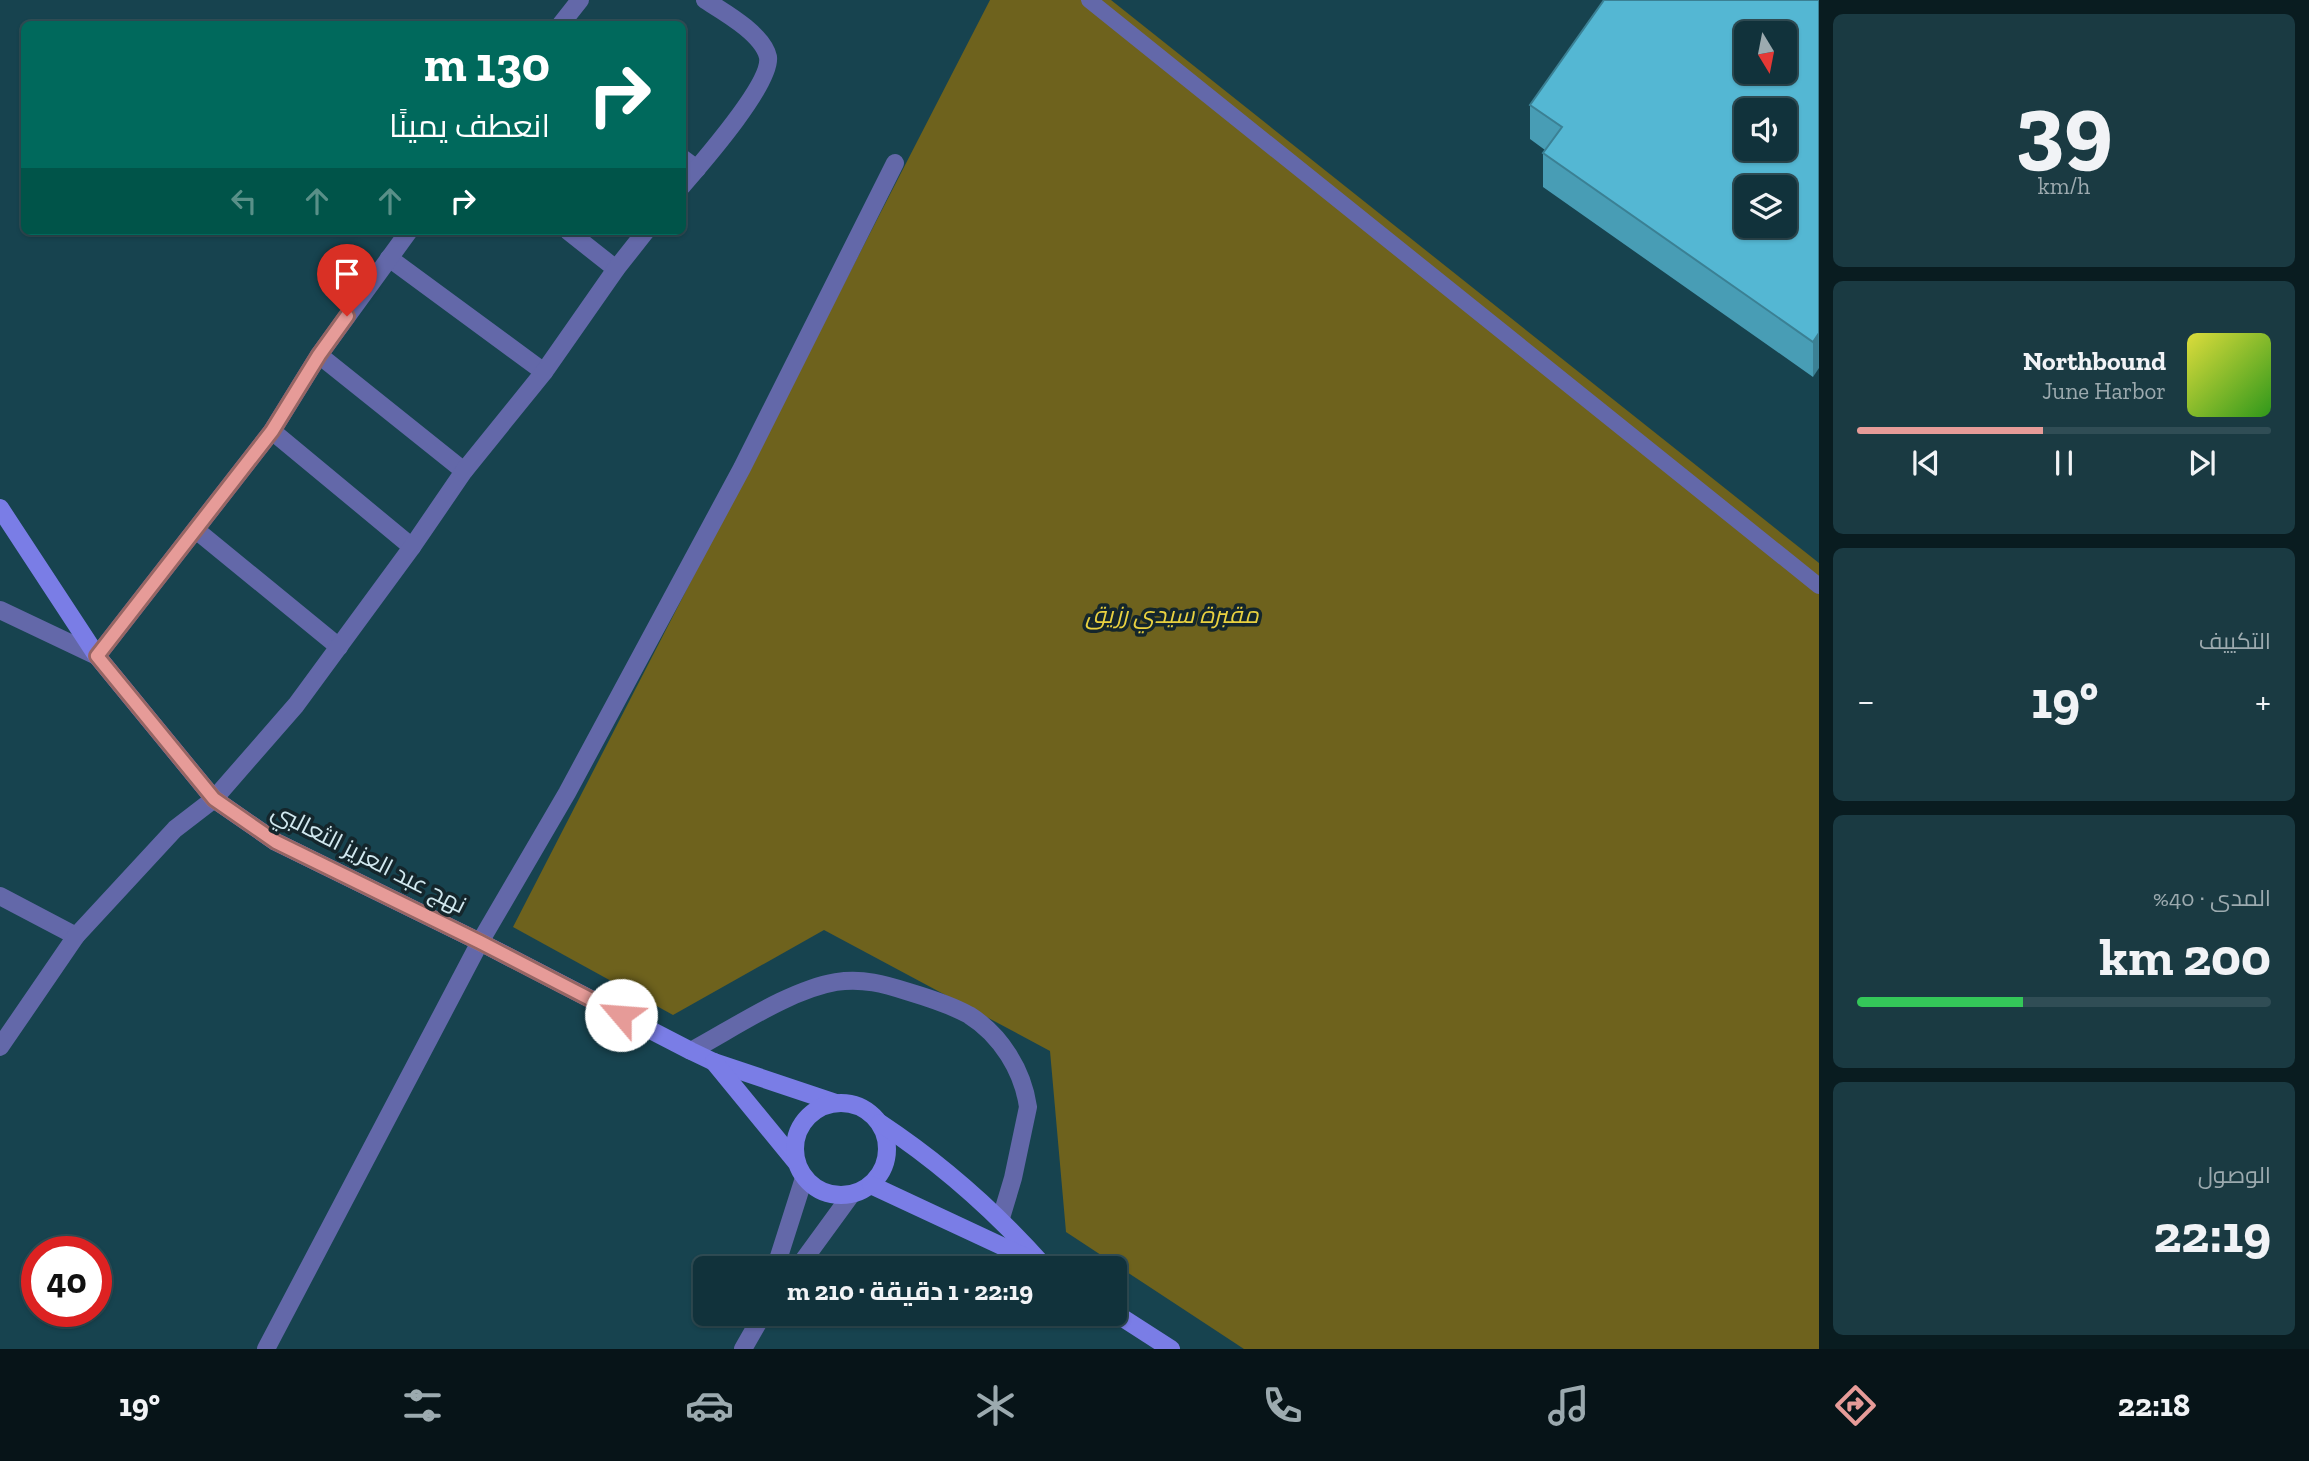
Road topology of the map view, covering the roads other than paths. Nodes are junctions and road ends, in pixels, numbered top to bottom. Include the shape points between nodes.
1 (580, 0) edge
2 (705, 0) edge
3 (1089, 0) edge
4 (563, 21) edge
5 (690, 163) edge
6 (895, 163) dead end
7 (406, 235) edge
8 (573, 235) edge
9 (643, 235) edge
10 (389, 258) junction
11 (616, 269) junction
12 (319, 355) junction
13 (544, 372) junction
14 (272, 431) junction
15 (464, 471) junction
16 (0, 508) edge
17 (195, 530) junction
18 (412, 547) junction
19 (1819, 586) edge
20 (0, 610) edge
21 (339, 647) junction
22 (97, 656) junction
23 (214, 799) junction
24 (0, 896) edge
25 (76, 936) junction
26 (480, 942) junction
27 (0, 1047) edge
28 (691, 1051) junction
29 (714, 1062) junction
30 (836, 1103) junction
31 (880, 1123) junction
32 (800, 1170) junction
33 (871, 1185) junction
34 (851, 1195) junction
35 (1001, 1219) junction
36 (778, 1256) edge
37 (806, 1256) edge
38 (1022, 1256) edge
39 (1035, 1256) edge
40 (1127, 1321) edge
41 (755, 1326) edge
42 (265, 1349) edge
43 (743, 1349) edge
44 (1171, 1349) edge

1 - 4 street
2 - 5 street via 750,31 768,57 767,71 755,93
3 - 19 lane
6 - 26 street via 742,468
7 - 10 street
8 - 11 street
9 - 11 street
10 - 12 street
10 - 13 street
11 - 13 street
12 - 14 street
12 - 15 street
13 - 15 street
14 - 17 street
14 - 18 street
15 - 18 street
16 - 22 street, نهج عبد العزيز الثعالبي
17 - 21 street
17 - 22 street
18 - 21 street
20 - 22 street
21 - 23 street via 296,705
22 - 23 street, نهج عبد العزيز الثعالبي
23 - 25 street via 175,829
23 - 26 street, نهج عبد العزيز الثعالبي via 276,842
24 - 25 street
25 - 27 street
26 - 28 street, نهج عبد العزيز الثعالبي
26 - 42 street
28 - 29 street, نهج عبد العزيز الثعالبي
28 - 35 street via 804,991 835,982 879,982 970,1016 1008,1054 1027,1097
29 - 30 street, نهج عبد العزيز الثعالبي
29 - 32 street, نهج عبد العزيز الثعالبي
30 - 31 street via 860,1106
30 - 32 street via 817,1109 802,1123 795,1142
31 - 33 street via 886,1157
31 - 35 street via 941,1166
32 - 34 street via 818,1190
32 - 36 street
33 - 34 street
33 - 38 street
34 - 37 street
35 - 39 street
40 - 44 street
41 - 43 street

